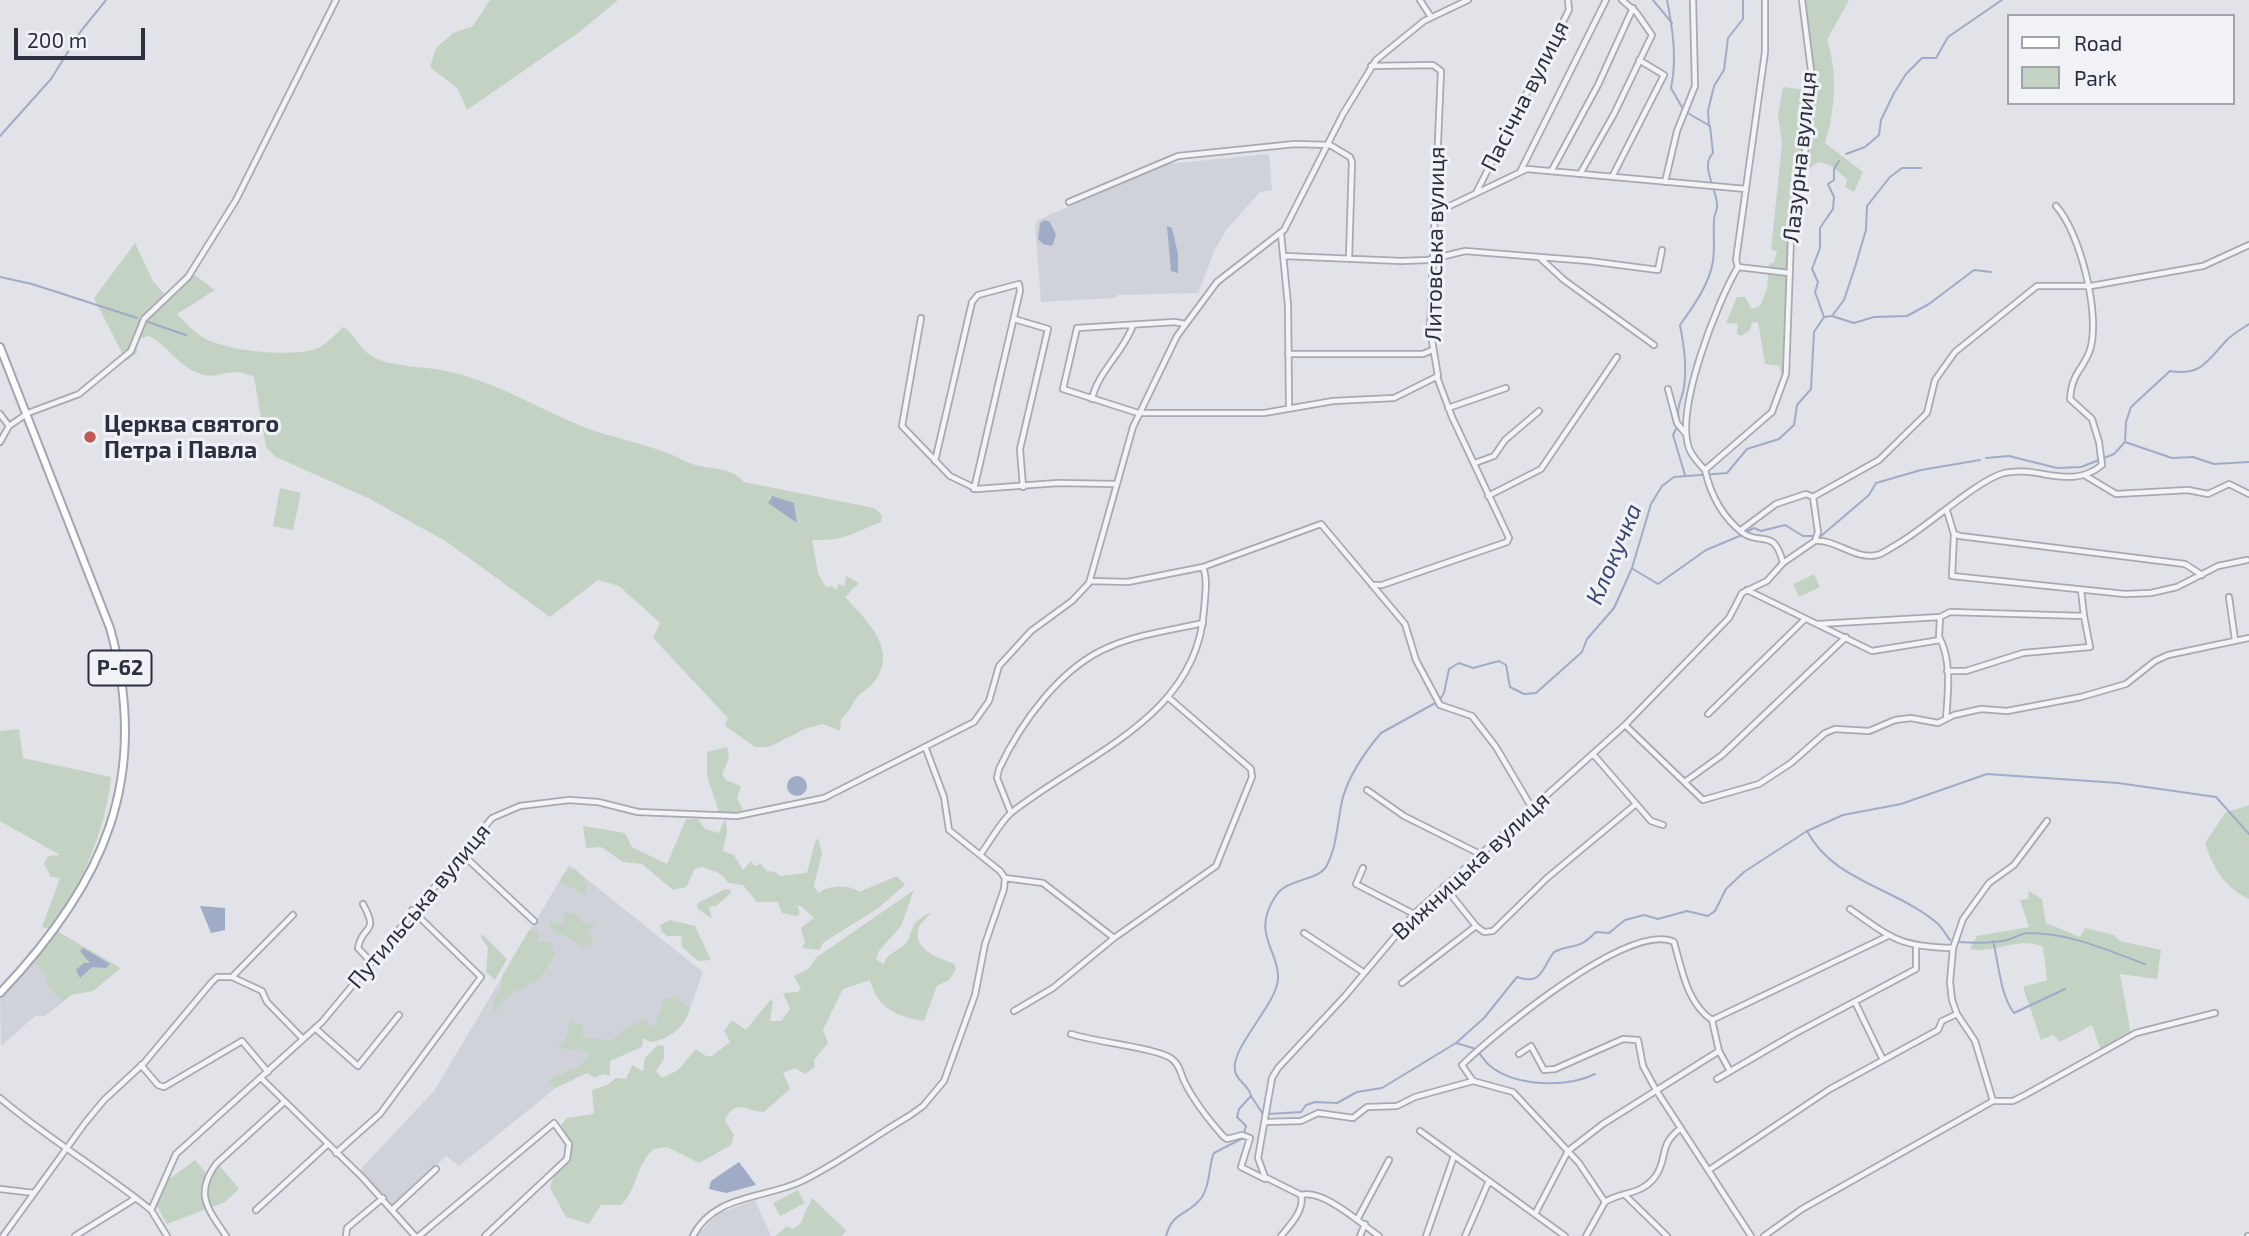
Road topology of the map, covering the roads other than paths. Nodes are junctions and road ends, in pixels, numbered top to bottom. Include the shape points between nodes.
1 (336, 0) edge
2 (1420, 0) edge
3 (1468, 0) edge
4 (1568, 0) edge
5 (1606, 0) edge
6 (1622, 0) edge
7 (1693, 0) edge
8 (1765, 0) edge
9 (1802, 0) edge
10 (1633, 8) junction
11 (1431, 17) junction
12 (1639, 60) junction
13 (1371, 66) junction
14 (1327, 145) junction
15 (1521, 170) junction
16 (1552, 170) junction
17 (1580, 174) junction
18 (1612, 177) junction
19 (1665, 182) junction
20 (1745, 189) junction
21 (1476, 192) junction
22 (1069, 202) dead end
23 (2056, 206) dead end
24 (1437, 212) junction
25 (1281, 234) junction
26 (2249, 245) edge
27 (1662, 250) dead end
28 (1285, 256) junction
29 (1539, 257) junction
30 (1349, 258) junction
31 (1433, 258) junction
32 (1738, 267) junction
33 (1789, 273) junction
34 (2091, 286) junction
35 (920, 318) dead end
36 (1014, 319) junction
37 (1185, 324) junction
38 (1133, 325) junction
39 (1654, 345) dead end
40 (0, 346) edge
41 (1432, 350) junction
42 (1288, 354) junction
43 (1617, 357) dead end
44 (1437, 377) junction
45 (1506, 388) dead end
46 (1668, 389) dead end
47 (1092, 399) junction
48 (1289, 407) junction
49 (1448, 408) junction
50 (1539, 411) dead end
51 (1138, 413) junction
52 (0, 414) edge
53 (28, 414) junction
54 (9, 426) junction
55 (1686, 434) junction
56 (0, 442) edge
57 (935, 461) junction
58 (1475, 463) junction
59 (1707, 474) junction
60 (2085, 475) junction
61 (1116, 484) junction
62 (1023, 486) junction
63 (974, 488) junction
64 (2249, 494) edge
65 (1488, 496) junction
66 (1813, 497) junction
67 (1947, 511) junction
68 (1744, 533) junction
69 (1954, 534) junction
70 (1816, 537) junction
71 (2247, 560) dead end
72 (1783, 563) junction
73 (1203, 567) junction
74 (2202, 575) junction
75 (1090, 581) junction
76 (1372, 585) junction
77 (1747, 590) junction
78 (2081, 590) junction
79 (2229, 597) dead end
80 (2084, 616) junction
81 (1940, 617) junction
82 (1805, 619) junction
83 (1203, 623) junction
84 (1818, 624) junction
85 (1846, 637) junction
86 (2249, 638) edge
87 (1940, 640) junction
88 (2235, 640) junction
89 (1947, 671) junction
90 (1168, 698) junction
91 (1708, 714) dead end
92 (1946, 720) junction
93 (1625, 726) junction
94 (926, 749) junction
95 (1593, 754) junction
96 (1686, 781) junction
97 (1367, 790) dead end
98 (1636, 804) junction
99 (1532, 808) junction
100 (1011, 813) junction
101 (2047, 821) dead end
102 (1663, 825) dead end
103 (461, 853) junction
104 (1480, 854) junction
105 (980, 855) junction
106 (1363, 868) dead end
107 (1004, 878) junction
108 (1444, 886) junction
109 (363, 904) dead end
110 (1850, 909) dead end
111 (412, 910) junction
112 (1413, 914) junction
113 (293, 915) dead end
114 (534, 921) dead end
115 (1476, 926) junction
116 (1304, 933) dead end
117 (1888, 936) junction
118 (1114, 938) junction
119 (1916, 947) junction
120 (1953, 948) junction
121 (371, 962) junction
122 (1363, 972) junction
123 (232, 977) junction
124 (1402, 983) dead end
125 (0, 993) edge
126 (1855, 1002) junction
127 (1014, 1011) dead end
128 (2216, 1013) dead end
129 (1957, 1014) junction
130 (399, 1015) dead end
131 (1712, 1020) junction
132 (315, 1028) junction
133 (1071, 1034) dead end
134 (303, 1039) junction
135 (1719, 1051) junction
136 (1519, 1054) dead end
137 (1883, 1060) junction
138 (141, 1065) junction
139 (1730, 1071) junction
140 (268, 1072) junction
141 (261, 1078) junction
142 (1717, 1079) dead end
143 (1473, 1081) junction
144 (1656, 1090) junction
145 (0, 1098) edge
146 (1993, 1101) junction
147 (284, 1102) junction
148 (1266, 1120) junction
149 (1681, 1128) junction
150 (1420, 1131) dead end
151 (327, 1145) junction
152 (64, 1149) junction
153 (1568, 1151) junction
154 (336, 1153) junction
155 (1454, 1156) junction
156 (1389, 1160) dead end
157 (436, 1169) dead end
158 (1709, 1170) junction
159 (1270, 1181) junction
160 (1489, 1181) junction
161 (0, 1189) edge
162 (35, 1194) junction
163 (1301, 1195) junction
164 (1626, 1196) junction
165 (136, 1198) junction
166 (383, 1198) junction
167 (1605, 1202) junction
168 (393, 1209) junction
169 (151, 1210) junction
170 (256, 1210) dead end
171 (1535, 1213) junction
172 (1358, 1218) junction
173 (1365, 1224) junction
174 (3, 1236) edge
175 (75, 1236) edge
176 (167, 1236) edge
177 (226, 1236) edge
178 (346, 1236) edge
179 (417, 1236) edge
180 (485, 1236) edge
181 (693, 1236) edge
182 (1281, 1236) edge
183 (1360, 1236) edge
184 (1379, 1236) edge
185 (1426, 1236) edge
186 (1465, 1236) edge
187 (1565, 1236) edge
188 (1586, 1236) edge
189 (1667, 1236) edge
190 (1751, 1236) edge
191 (1764, 1236) edge

1 - 53 street via 236,200 188,277 144,319 131,351 79,394
2 - 11 street
3 - 11 street
4 - 21 street, Пасічна вулиця via 1569,10
5 - 15 street
6 - 10 street
7 - 19 street via 1695,79
8 - 20 street, Лазурна вулиця via 1766,48
9 - 33 street, Лазурна вулиця via 1813,79
10 - 12 street via 1652,33
10 - 16 street
11 - 13 street
12 - 17 street
12 - 18 street via 1664,76
13 - 14 street
13 - 24 street, Литовська вулиця via 1431,65 1440,69 1434,181
14 - 22 street via 1173,157
14 - 25 street
14 - 30 street via 1351,160
15 - 16 street
15 - 21 street
16 - 17 street
17 - 18 street
18 - 19 street
19 - 20 street
20 - 32 street, Лазурна вулиця
21 - 24 street
23 - 34 street
24 - 31 street, Литовська вулиця
25 - 28 street
25 - 37 street via 1217,282
26 - 34 street via 2203,266
27 - 29 street via 1658,270
28 - 30 street
28 - 42 street
29 - 31 street via 1462,251
29 - 39 street
30 - 31 street
31 - 41 street, Литовська вулиця
32 - 33 street, Лазурна вулиця
32 - 55 street, Лазурна вулиця via 1707,328
33 - 59 street, Лазурна вулиця via 1788,360 1782,391 1772,411
34 - 60 street via 2090,351 2074,374 2070,399 2092,419 2099,442 2102,465
34 - 66 street via 2037,286 1955,352 1937,377 1927,413 1879,460
35 - 57 street via 901,426
36 - 57 street via 1020,285 978,295 972,302
36 - 62 street via 1048,329 1020,449
36 - 63 street
37 - 38 street
37 - 51 street
38 - 47 street
38 - 47 street via 1077,328 1064,390
40 - 53 main road, Р-62
41 - 42 street via 1423,354
41 - 44 street, Литовська вулиця
42 - 48 street
43 - 65 street via 1541,470
44 - 48 street via 1394,398
44 - 49 street, Литовська вулиця
45 - 49 street
46 - 55 street via 1678,425
47 - 51 street
48 - 51 street via 1264,413
49 - 58 street, Литовська вулиця
50 - 58 street via 1505,440 1494,456
51 - 61 street
52 - 54 street
53 - 54 street
53 - 125 main road, Р-62 via 110,628 126,728 121,785 83,890 62,922
54 - 56 street
55 - 59 street via 1693,456
57 - 63 street via 954,479
58 - 65 street, Литовська вулиця
59 - 68 street via 1721,512
60 - 64 street via 2116,494 2189,490 2208,494 2229,484
60 - 67 street via 2063,479 2016,471 2001,474
61 - 62 street
61 - 75 street
62 - 63 street via 989,491
65 - 76 street, Литовська вулиця via 1507,542
66 - 68 street via 1806,494 1776,504
66 - 70 street
67 - 69 street
67 - 70 street via 1878,555 1852,553
68 - 72 street via 1775,543
69 - 74 street via 2185,564
69 - 78 street via 1952,576
70 - 72 street, Вижницька вулиця
71 - 74 street
72 - 77 street, Вижницька вулиця via 1767,581
73 - 75 street via 1128,582
73 - 76 street via 1321,524
73 - 83 street
74 - 78 street via 2151,593
75 - 94 street, Путильська вулиця via 1072,601 1031,631 999,666 989,701 974,722
76 - 99 street via 1405,624 1416,660 1440,705 1472,716
77 - 82 street
77 - 93 street, Вижницька вулиця via 1729,618
78 - 80 street
79 - 88 street
80 - 81 street via 1950,612
80 - 89 street via 2090,647 2023,653 1966,671
81 - 84 street
81 - 87 street
82 - 84 street
82 - 91 street
83 - 90 street via 1196,655
83 - 100 street via 1108,647 1065,677 1038,708 999,769 997,778
84 - 85 street
85 - 87 street via 1872,651
85 - 96 street via 1722,755
86 - 88 street
87 - 89 street
88 - 92 street via 2168,655 2126,684 2110,689 2007,711 1982,709
89 - 92 street
90 - 100 street via 1144,721
90 - 118 street via 1251,769 1252,777 1216,866
92 - 96 street via 1895,720 1870,731 1835,729 1774,775 1712,798 1703,800
93 - 95 street, Вижницька вулиця
93 - 96 street
94 - 103 street, Путильська вулиця via 824,798 742,815 641,812 576,800 520,806 492,818
94 - 105 street via 944,797 949,830
95 - 98 street
95 - 99 street, Вижницька вулиця
97 - 104 street via 1404,816
98 - 102 street via 1651,821
98 - 115 street via 1493,930 1484,932
99 - 104 street, Вижницька вулиця
100 - 105 street
101 - 120 street via 2014,864 1989,883 1963,919
103 - 111 street, Путильська вулиця
103 - 114 street
104 - 108 street, Вижницька вулиця
105 - 107 street
106 - 112 street via 1356,884
107 - 118 street via 1043,883
107 - 181 street via 1001,903 983,948 975,995 944,1081 923,1106 802,1181 722,1207 705,1219
108 - 112 street, Вижницька вулиця
108 - 115 street
109 - 121 street via 372,920 371,929 358,948
110 - 117 street
111 - 121 street, Путильська вулиця
111 - 154 street via 481,977 380,1114
112 - 122 street, Вижницька вулиця
113 - 123 street
115 - 124 street
116 - 122 street
117 - 119 street
117 - 131 street
118 - 127 street via 1053,988
119 - 120 street
119 - 126 street via 1916,969
120 - 129 street via 1950,982
121 - 132 street, Путильська вулиця
122 - 148 street, Вижницька вулиця via 1278,1068 1272,1078
123 - 134 street via 262,991
123 - 138 street via 211,983
126 - 137 street
126 - 139 street
128 - 146 street via 2136,1032 2013,1101
129 - 137 street via 1942,1021 1938,1030
129 - 146 street via 1975,1041
130 - 132 street via 358,1066
131 - 135 street
131 - 143 street via 1689,992 1674,942 1663,939 1630,947 1555,988 1521,1014 1462,1065
132 - 134 street, Путильська вулиця
133 - 159 street via 1098,1043 1154,1049 1172,1059 1223,1136 1245,1136 1251,1142 1241,1167
134 - 140 street, Путильська вулиця
135 - 139 street
135 - 144 street
136 - 144 street via 1531,1046 1544,1070 1555,1069 1623,1039 1638,1040 1643,1066
137 - 158 street via 1770,1127
138 - 140 street via 165,1087 242,1041
138 - 152 street via 104,1100
139 - 142 street
140 - 141 street, Путильська вулиця
141 - 147 street
141 - 169 street, Путильська вулиця via 176,1154
143 - 148 street via 1398,1106 1367,1107 1353,1118 1318,1113 1301,1121
143 - 153 street via 1513,1091
144 - 149 street
144 - 153 street
145 - 152 street
146 - 191 street via 1813,1202
147 - 151 street
147 - 177 street via 207,1177 205,1202
148 - 159 street, Вижницька вулиця via 1258,1158
149 - 158 street
149 - 164 street via 1667,1140 1654,1178
150 - 155 street
151 - 154 street
151 - 170 street
152 - 162 street
152 - 165 street
153 - 167 street
153 - 171 street
154 - 166 street
155 - 160 street
155 - 185 street
156 - 172 street
157 - 168 street
158 - 190 street
159 - 163 street
160 - 171 street
160 - 186 street
161 - 162 street
162 - 174 street
163 - 172 street via 1314,1196
163 - 182 street via 1298,1213
164 - 167 street
164 - 189 street
165 - 169 street
165 - 175 street
166 - 168 street
166 - 178 street via 347,1228
167 - 188 street
168 - 179 street
169 - 176 street
171 - 187 street
172 - 173 street
173 - 183 street
173 - 184 street
179 - 180 street via 554,1123 569,1144 567,1159

